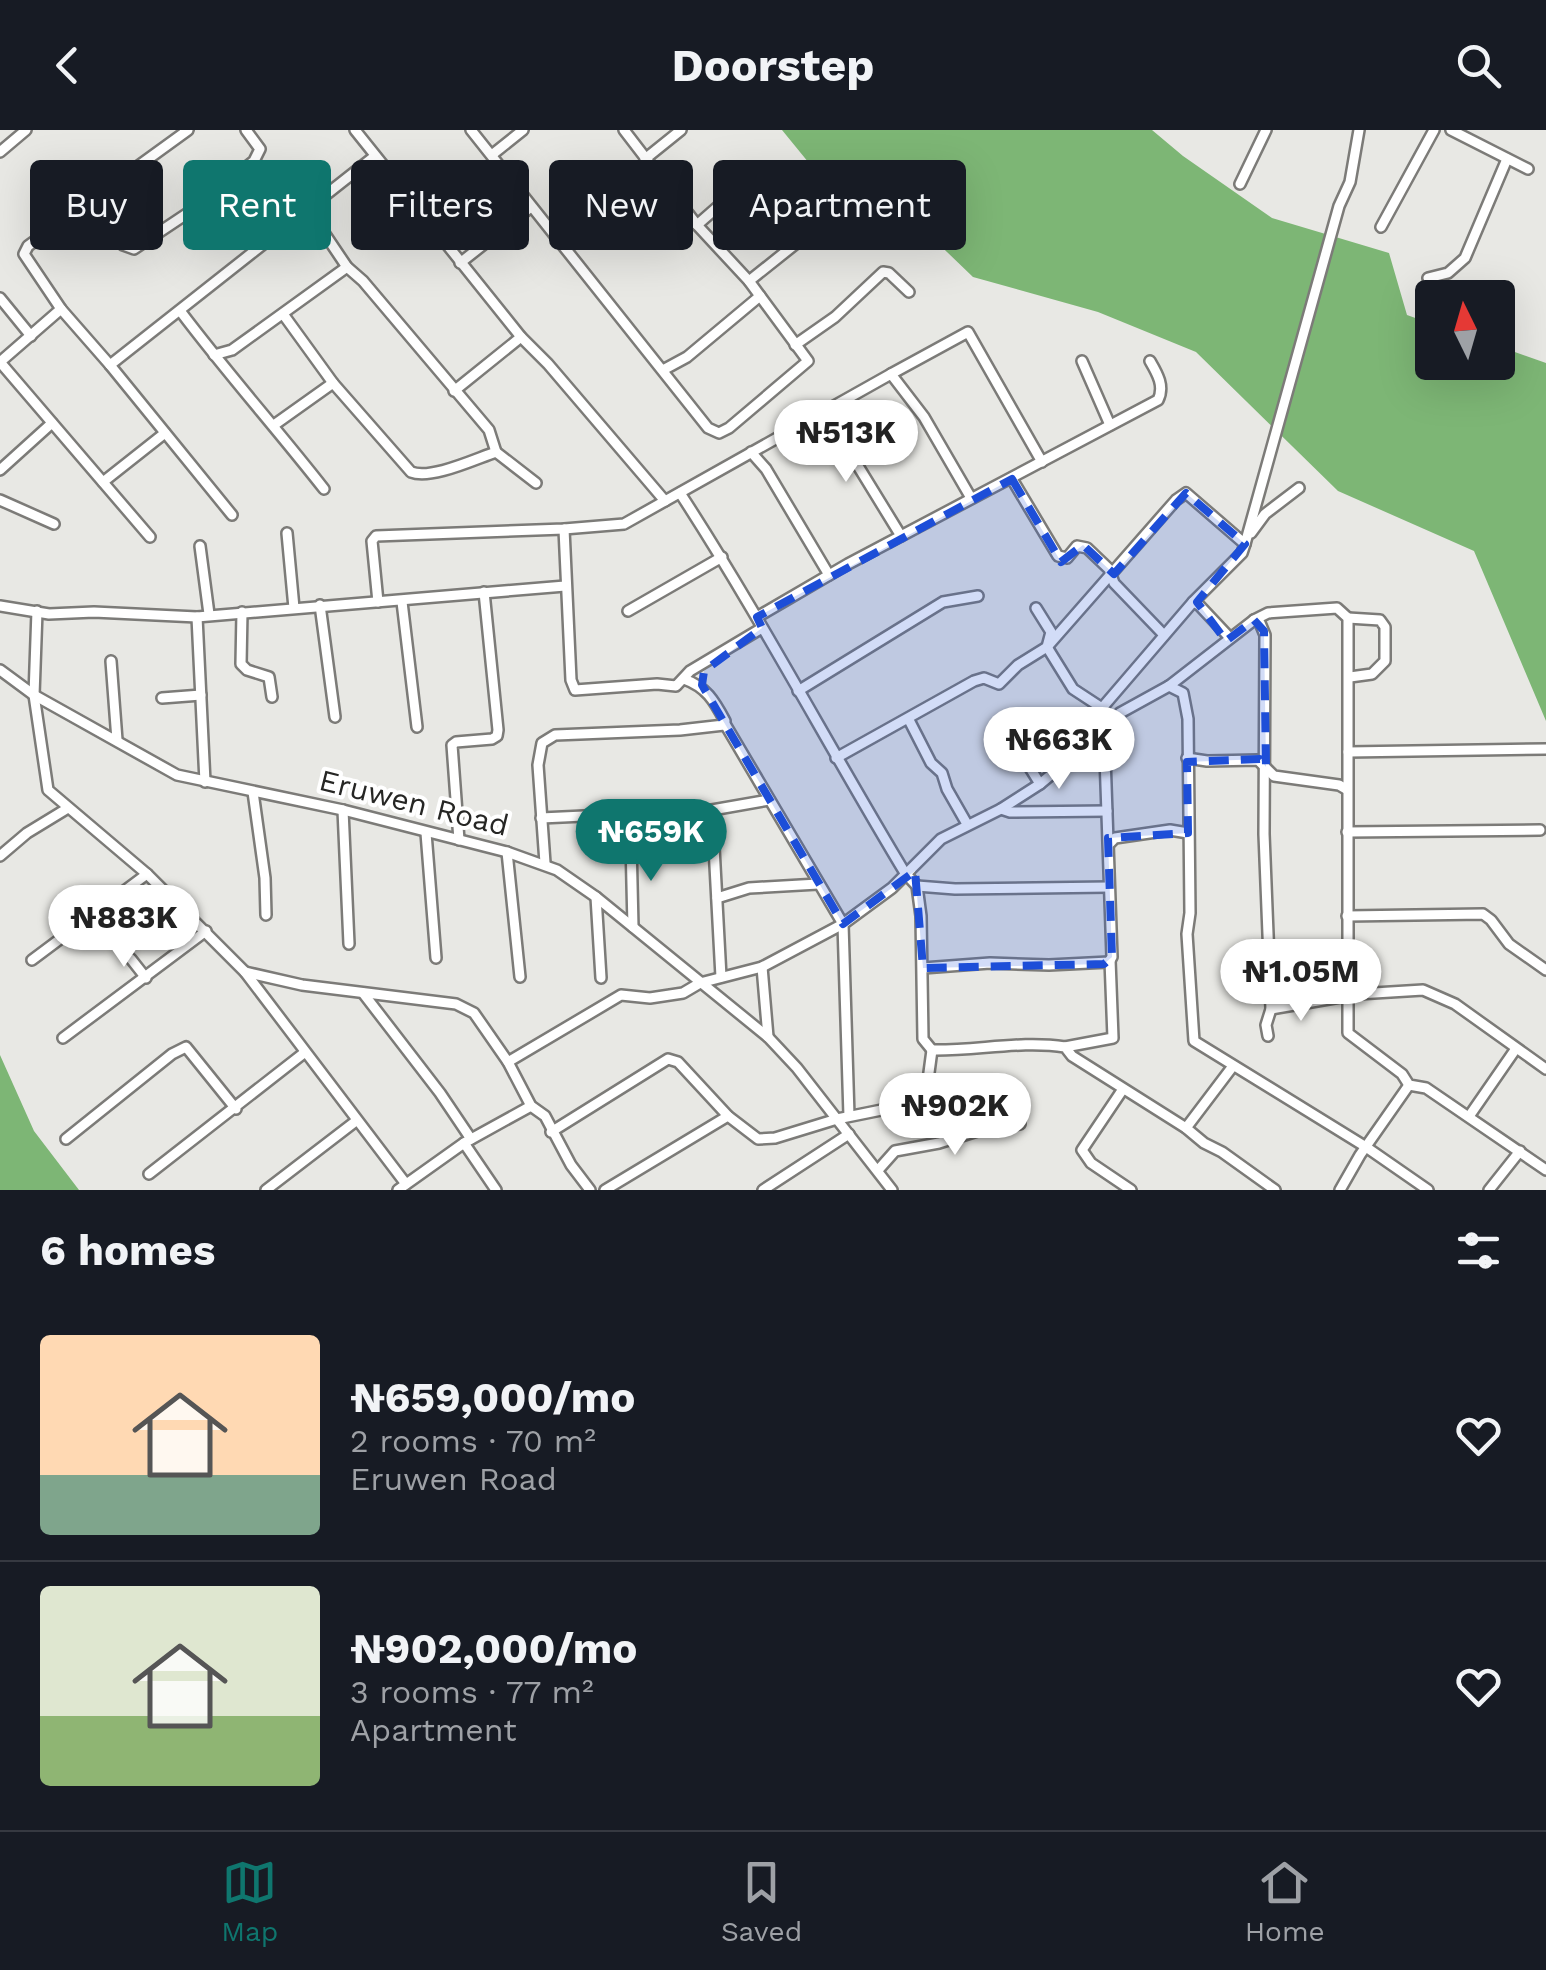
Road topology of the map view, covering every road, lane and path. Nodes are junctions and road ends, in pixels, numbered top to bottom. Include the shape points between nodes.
1 (26, 130) edge
2 (188, 130) edge
3 (246, 130) edge
4 (355, 130) edge
5 (471, 130) edge
6 (523, 130) edge
7 (624, 130) edge
8 (680, 130) edge
9 (1266, 130) edge
10 (1359, 130) edge
11 (1434, 130) edge
12 (1450, 130) edge
13 (1483, 130) edge
14 (1476, 142) junction
15 (0, 152) edge
16 (492, 154) junction
17 (375, 156) junction
18 (645, 159) junction
19 (147, 160) edge
20 (1507, 160) junction
21 (1528, 169) dead end
22 (1240, 184) dead end
23 (331, 190) edge
24 (531, 207) junction
25 (713, 211) edge
26 (697, 225) junction
27 (1381, 226) dead end
28 (163, 229) edge
29 (331, 243) edge
30 (30, 245) edge
31 (257, 250) edge
32 (788, 250) edge
33 (460, 263) junction
34 (347, 267) junction
35 (1428, 278) dead end
36 (750, 281) junction
37 (909, 292) dead end
38 (760, 296) junction
39 (0, 298) edge
40 (61, 310) junction
41 (181, 312) junction
42 (283, 314) junction
43 (31, 336) junction
44 (521, 337) junction
45 (796, 344) junction
46 (232, 350) junction
47 (214, 356) junction
48 (1082, 361) dead end
49 (1150, 361) dead end
50 (0, 362) edge
51 (110, 365) junction
52 (224, 369) junction
53 (663, 370) junction
54 (891, 374) junction
55 (333, 384) junction
56 (454, 390) junction
57 (820, 412) junction
58 (52, 424) junction
59 (274, 424) junction
60 (1110, 426) junction
61 (165, 433) junction
62 (496, 452) junction
63 (751, 452) junction
64 (1042, 462) junction
65 (0, 470) edge
66 (1012, 479) junction
67 (103, 482) junction
68 (536, 483) dead end
69 (1299, 488) dead end
70 (324, 489) dead end
71 (680, 492) junction
72 (970, 498) junction
73 (0, 500) edge
74 (665, 501) junction
75 (232, 516) dead end
76 (54, 524) dead end
77 (564, 530) junction
78 (287, 533) dead end
79 (901, 536) junction
80 (150, 537) dead end
81 (1245, 544) junction
82 (200, 546) dead end
83 (722, 557) junction
84 (829, 575) junction
85 (1112, 577) junction
86 (565, 586) junction
87 (484, 592) junction
88 (978, 596) dead end
89 (378, 602) junction
90 (402, 602) junction
91 (1192, 602) junction
92 (320, 605) junction
93 (0, 606) edge
94 (294, 608) junction
95 (1036, 608) dead end
96 (38, 611) junction
97 (628, 611) dead end
98 (242, 612) junction
99 (209, 614) junction
100 (197, 617) junction
101 (757, 617) junction
102 (1348, 618) junction
103 (1254, 620) junction
104 (762, 628) junction
105 (1164, 636) junction
106 (1230, 638) junction
107 (1048, 647) junction
108 (111, 661) dead end
109 (708, 663) junction
110 (0, 670) edge
111 (1350, 677) junction
112 (684, 678) junction
113 (702, 685) junction
114 (1169, 686) junction
115 (798, 690) junction
116 (34, 695) junction
117 (201, 695) junction
118 (272, 697) dead end
119 (162, 698) dead end
120 (1102, 708) junction
121 (335, 716) dead end
122 (909, 720) junction
123 (725, 724) junction
124 (1106, 725) junction
125 (417, 727) dead end
126 (117, 740) junction
127 (1014, 742) dead end
128 (1546, 749) edge
129 (1348, 752) junction
130 (836, 758) junction
131 (1187, 758) junction
132 (1266, 767) junction
133 (205, 782) junction
134 (1040, 784) junction
135 (1343, 787) junction
136 (253, 792) junction
137 (769, 800) junction
138 (68, 808) junction
139 (1000, 809) junction
140 (343, 810) junction
141 (712, 810) junction
142 (1107, 811) junction
143 (541, 818) junction
144 (967, 824) junction
145 (1540, 830) dead end
146 (426, 832) junction
147 (1347, 832) junction
148 (1188, 833) junction
149 (458, 840) junction
150 (631, 842) dead end
151 (1108, 846) junction
152 (506, 852) junction
153 (0, 856) edge
154 (545, 863) junction
155 (906, 873) junction
156 (147, 874) junction
157 (818, 884) junction
158 (917, 886) junction
159 (1109, 887) junction
160 (596, 897) junction
161 (717, 898) junction
162 (266, 915) dead end
163 (1347, 916) junction
164 (843, 924) junction
165 (632, 927) junction
166 (206, 931) junction
167 (349, 944) dead end
168 (436, 958) dead end
169 (131, 959) dead end
170 (32, 960) dead end
171 (1110, 960) junction
172 (762, 966) junction
173 (923, 968) junction
174 (1546, 970) edge
175 (245, 972) junction
176 (520, 977) dead end
177 (721, 977) junction
178 (146, 978) junction
179 (601, 978) dead end
180 (700, 983) junction
181 (363, 993) junction
182 (1347, 998) junction
183 (1271, 1009) junction
184 (1268, 1036) dead end
185 (63, 1038) dead end
186 (768, 1038) junction
187 (1065, 1047) junction
188 (932, 1050) junction
189 (1515, 1050) junction
190 (304, 1053) junction
191 (508, 1062) junction
192 (1233, 1066) junction
193 (1546, 1069) edge
194 (1409, 1085) junction
195 (1122, 1090) junction
196 (531, 1106) junction
197 (236, 1109) junction
198 (1470, 1115) junction
199 (728, 1116) junction
200 (848, 1116) junction
201 (837, 1118) junction
202 (356, 1121) junction
203 (1020, 1124) dead end
204 (1186, 1128) junction
205 (551, 1132) junction
206 (850, 1134) junction
207 (66, 1139) dead end
208 (467, 1141) junction
209 (1366, 1147) junction
210 (1520, 1152) junction
211 (879, 1170) junction
212 (1546, 1170) edge
213 (149, 1174) dead end
214 (402, 1187) edge
215 (266, 1190) edge
216 (496, 1190) edge
217 (590, 1190) edge
218 (605, 1190) edge
219 (763, 1190) edge
220 (892, 1190) edge
221 (1131, 1190) edge
222 (1275, 1190) edge
223 (1340, 1190) edge
224 (1428, 1190) edge
225 (1488, 1190) edge

1 - 15 street
2 - 19 street
3 - 28 street via 260,150 254,161
4 - 17 street
5 - 16 street
6 - 16 street
7 - 18 street
8 - 18 street
9 - 22 street
10 - 81 street via 1350,182
11 - 27 street
12 - 14 street
13 - 14 street
14 - 20 street
16 - 24 street
17 - 23 street
17 - 33 street
18 - 26 street
20 - 21 street
20 - 35 street via 1465,258 1448,273
24 - 33 street
24 - 53 street
25 - 26 street
26 - 36 street
29 - 34 street
30 - 40 street via 24,254
31 - 41 street
32 - 36 street
33 - 44 street
34 - 42 street
34 - 56 street
36 - 38 street
37 - 45 street via 883,272
38 - 45 street
38 - 53 street
39 - 43 street
40 - 43 street
40 - 51 street
41 - 47 street
41 - 51 street
42 - 46 street
42 - 55 street
43 - 50 street
44 - 56 street
44 - 74 street
45 - 53 street via 808,361 719,433
46 - 47 street
46 - 52 street
47 - 52 street
48 - 60 street
49 - 60 street via 1162,391 1158,400
50 - 58 street
51 - 61 street
52 - 59 street
54 - 57 street
54 - 64 street via 968,332
54 - 72 street
55 - 59 street
55 - 62 street via 418,476
56 - 62 street via 489,430
57 - 63 street
57 - 79 street
58 - 65 street
58 - 67 street
59 - 70 street
60 - 64 street
61 - 67 street
61 - 75 street
62 - 68 street
63 - 71 street
63 - 84 street
64 - 66 street
66 - 72 street
66 - 85 street via 1058,556 1064,559 1082,546
67 - 80 street
69 - 81 street via 1265,514
71 - 74 street
71 - 83 street
72 - 79 street
73 - 76 street
74 - 77 street via 624,524
77 - 86 street
77 - 89 street via 376,536
78 - 94 street
79 - 84 street
81 - 85 street via 1186,492
81 - 91 street
82 - 99 street
83 - 97 street
83 - 101 street
84 - 101 street
85 - 105 street
85 - 107 street
86 - 87 street
86 - 112 street via 576,690 670,688
87 - 90 street
87 - 149 street via 498,730 492,739 452,746
88 - 115 street via 943,602
89 - 90 street
89 - 92 street
90 - 125 street
91 - 105 street
91 - 106 street
92 - 94 street
92 - 121 street
93 - 96 street
94 - 98 street
95 - 107 street via 1050,632
96 - 100 street
96 - 116 street
98 - 99 street
98 - 118 street via 242,668 269,677
99 - 100 street
100 - 117 street
101 - 104 street
102 - 103 street via 1326,608
102 - 111 street
102 - 111 street via 1380,620 1385,627 1385,662 1372,674
103 - 106 street
103 - 132 street via 1265,635
104 - 109 street
104 - 115 street
105 - 120 street
106 - 114 street
107 - 120 street via 1073,690
107 - 122 street via 998,684 974,681
108 - 126 street
109 - 112 street
109 - 113 street
110 - 116 street, Eruwen Road
111 - 129 street
112 - 113 street
113 - 123 street
114 - 124 street
114 - 131 street via 1184,697
115 - 130 street
116 - 126 street, Eruwen Road
116 - 138 street via 45,784
117 - 119 street
117 - 133 street
120 - 124 street
122 - 130 street
122 - 144 street
123 - 137 street
123 - 143 street via 548,737 538,765
124 - 134 street
124 - 142 street
126 - 133 street, Eruwen Road
127 - 134 street
128 - 129 street
129 - 135 street
130 - 155 street
131 - 132 street via 1254,759
131 - 148 street
132 - 135 street via 1274,776
132 - 183 street
133 - 136 street, Eruwen Road
134 - 139 street
135 - 147 street
136 - 140 street, Eruwen Road
136 - 162 street
137 - 141 street
137 - 157 street
138 - 153 street
138 - 156 street
139 - 142 street
139 - 144 street
140 - 146 street, Eruwen Road
140 - 167 street
141 - 143 street
141 - 161 street
142 - 151 street
143 - 154 street
144 - 155 street via 941,838
145 - 147 street
146 - 149 street, Eruwen Road
146 - 168 street
147 - 163 street
148 - 151 street via 1120,837
148 - 192 street via 1192,1037
149 - 152 street, Eruwen Road
150 - 165 street
151 - 159 street
152 - 154 street, Eruwen Road
152 - 176 street
154 - 160 street, Eruwen Road
155 - 158 street
155 - 164 street
156 - 166 street
156 - 170 street
157 - 161 street via 749,888
157 - 164 street
158 - 159 street
158 - 173 street
159 - 171 street
160 - 165 street, Eruwen Road
160 - 179 street
161 - 177 street
163 - 174 street via 1482,914
163 - 182 street
164 - 172 street
164 - 200 street
165 - 180 street, Eruwen Road
166 - 175 street
166 - 178 street
169 - 178 street
171 - 173 street
171 - 187 street via 1113,1038
172 - 177 street
172 - 186 street
173 - 188 street via 923,1039
175 - 181 street
175 - 190 street
177 - 180 street
178 - 185 street
180 - 186 street, Eruwen Road
180 - 191 street via 683,994 621,996
181 - 191 street via 469,1008
181 - 208 street via 440,1093
182 - 183 street
182 - 189 street via 1424,990 1455,1004
182 - 194 street via 1348,1034
183 - 184 street
186 - 201 street, Eruwen Road
187 - 188 street
187 - 195 street
188 - 200 street via 921,1102
189 - 193 street
189 - 198 street
190 - 197 street
190 - 202 street
191 - 196 street
192 - 204 street
192 - 209 street
194 - 198 street
194 - 209 street
195 - 204 street
195 - 221 street via 1082,1150
196 - 205 street
196 - 208 street
197 - 207 street via 186,1046
197 - 213 street
198 - 210 street
199 - 201 street via 766,1140
199 - 205 street via 668,1059
199 - 218 street
200 - 201 street
201 - 206 street, Eruwen Road
202 - 214 street
202 - 215 street
203 - 211 street via 894,1151
204 - 222 street
205 - 217 street
206 - 211 street, Eruwen Road
206 - 219 street
208 - 214 street
208 - 216 street
209 - 223 street
209 - 224 street
210 - 212 street
210 - 225 street
211 - 220 street, Eruwen Road

